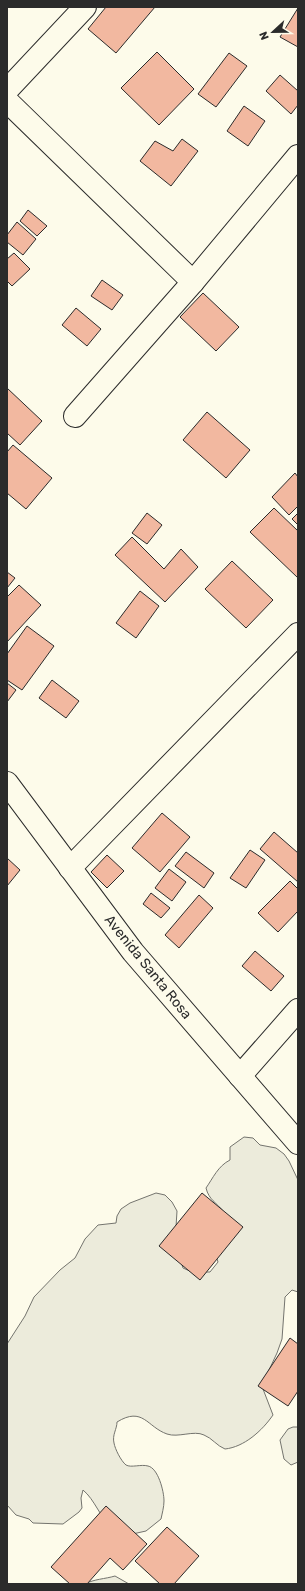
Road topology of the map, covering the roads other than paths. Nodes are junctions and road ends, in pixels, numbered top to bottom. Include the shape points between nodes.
1 (85, 7) edge
2 (7, 90) edge
3 (7, 101) edge
4 (298, 156) edge
5 (193, 282) junction
6 (75, 416) dead end
7 (298, 634) edge
8 (7, 783) edge
9 (70, 868) junction
10 (298, 1010) edge
11 (240, 1076) junction
12 (298, 1143) edge

1 - 2 street
3 - 5 street
4 - 5 street
5 - 6 street
7 - 9 street
8 - 9 street, Avenida Santa Rosa
9 - 11 street, Avenida Santa Rosa via 133,952
10 - 11 street
11 - 12 street, Avenida Santa Rosa

